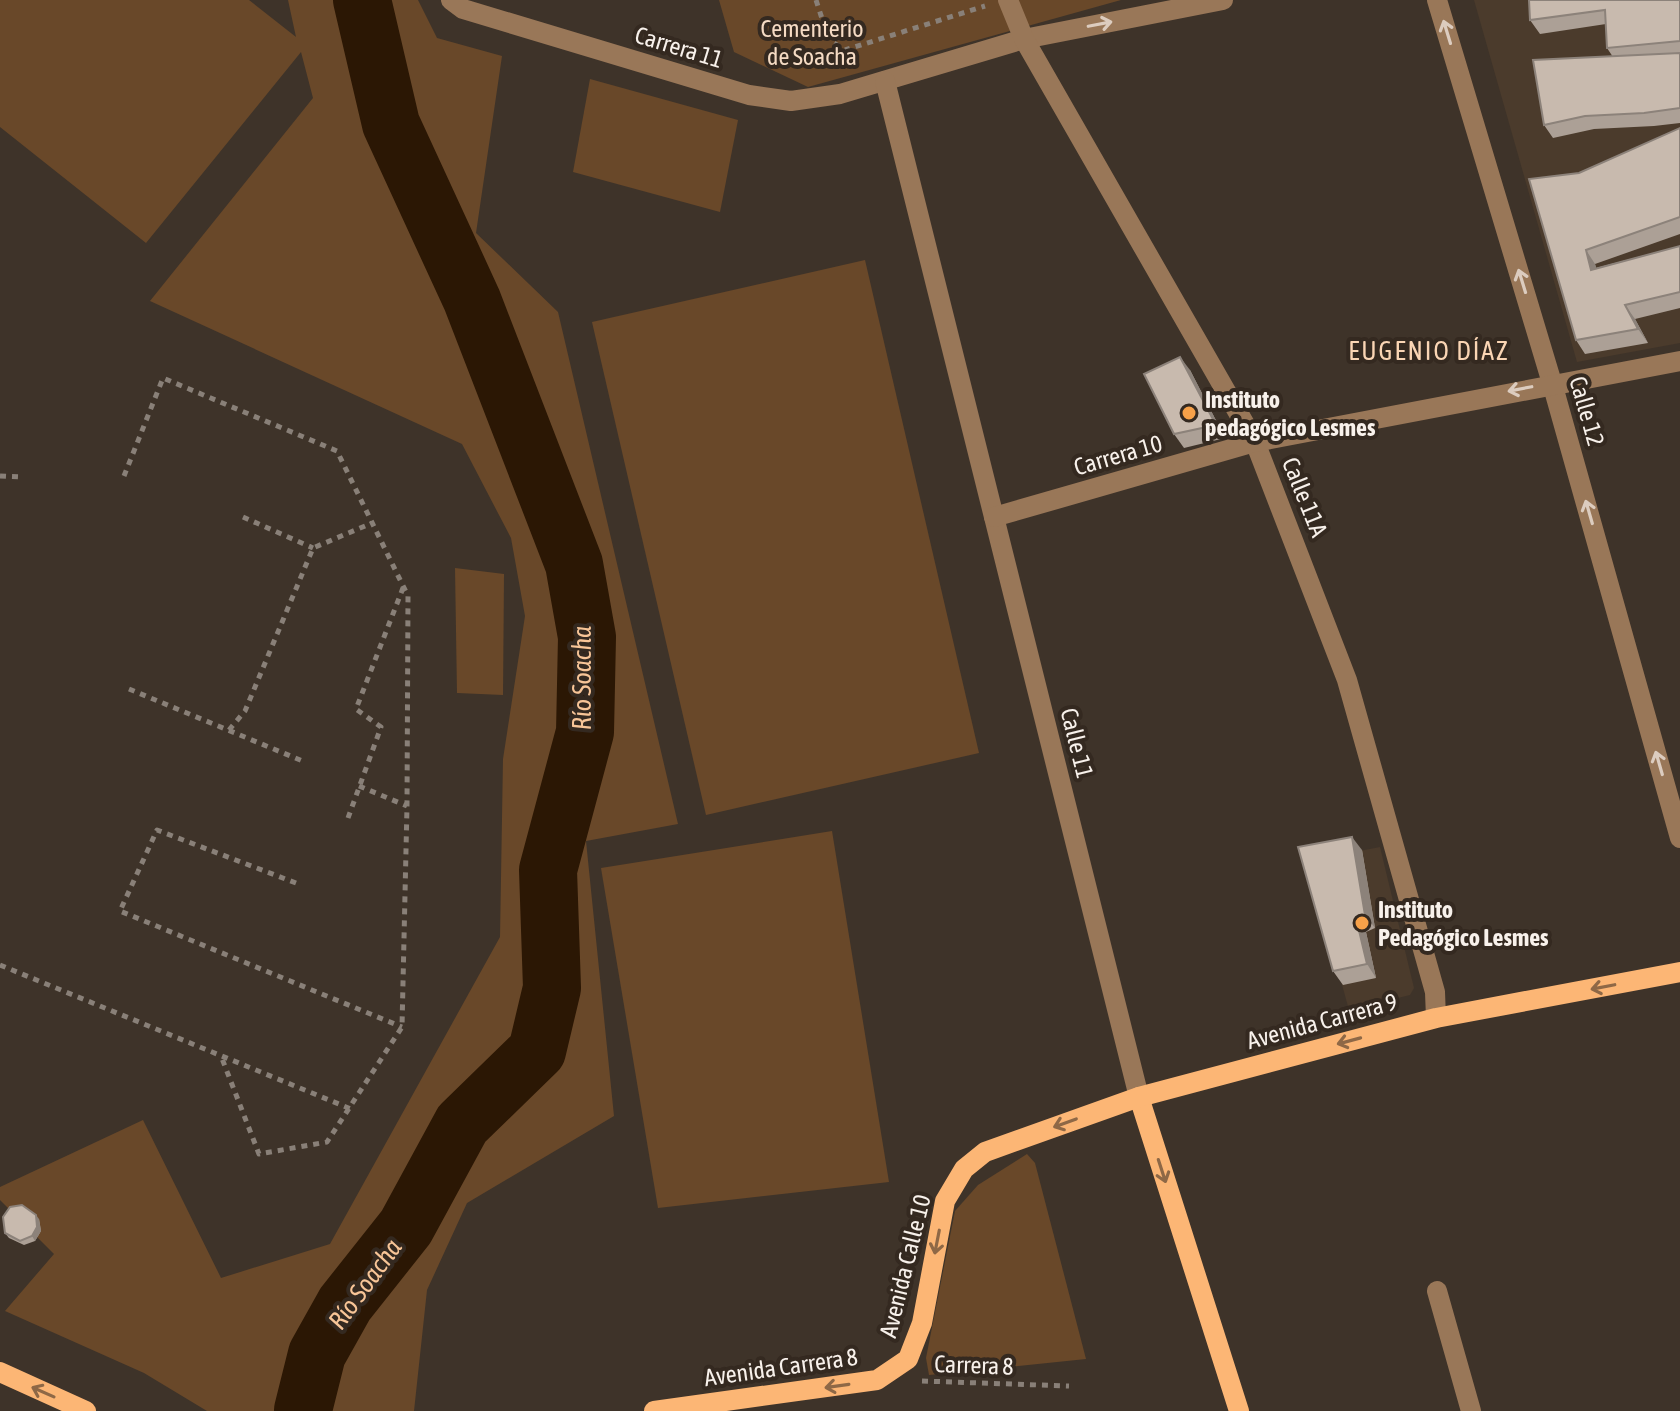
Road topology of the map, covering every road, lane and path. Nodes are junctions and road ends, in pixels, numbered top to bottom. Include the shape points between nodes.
1 (451, 0) edge
2 (816, 0) edge
3 (1223, 0) edge
4 (1437, 0) edge
5 (998, 2) edge
6 (1024, 39) junction
7 (885, 81) junction
8 (1680, 361) edge
9 (1552, 383) junction
10 (1255, 442) junction
11 (0, 476) edge
12 (124, 476) dead end
13 (21, 477) dead end
14 (243, 517) dead end
15 (994, 517) junction
16 (372, 523) junction
17 (313, 548) junction
18 (404, 587) junction
19 (129, 689) dead end
20 (229, 730) junction
21 (305, 762) dead end
22 (359, 786) junction
23 (407, 806) junction
24 (348, 818) dead end
25 (1680, 838) edge
26 (296, 883) dead end
27 (0, 965) edge
28 (1680, 972) edge
29 (1436, 1018) junction
30 (402, 1027) junction
31 (221, 1056) junction
32 (1139, 1097) junction
33 (351, 1109) junction
34 (985, 1152) joint
35 (1437, 1291) dead end
36 (908, 1359) joint
37 (0, 1372) edge
38 (877, 1380) junction
39 (1069, 1386) dead end
40 (86, 1411) edge
41 (654, 1411) edge
42 (1239, 1411) edge
43 (1471, 1411) edge

1 - 7 street, Carrera 11 via 463,9 749,95 791,101
2 - 5 path via 829,40 845,50
6 -> 3 street, Carrera 11
9 -> 4 street, Calle 12
5 - 6 street, Calle 11A
6 - 7 street, Carrera 11
6 - 10 street, Calle 11A
7 - 15 street, Calle 11
8 - 9 street, Carrera 10
9 -> 10 street, Carrera 10
25 -> 9 street, Calle 12
10 - 15 street, Carrera 10
10 - 29 street, Calle 11A via 1347,680 1435,992
11 - 13 path
12 - 16 path via 163,378 337,451
14 - 17 path
15 - 32 street, Calle 11
16 - 17 path
16 - 18 path
17 - 20 path via 245,711
18 - 22 path via 356,709 381,727
18 - 23 path
19 - 20 path
20 - 21 path
22 - 23 path
22 - 24 path
23 - 30 path
26 - 30 path via 157,830 120,911
27 - 31 path
28 -> 29 main road, Avenida Carrera 9
29 -> 32 main road, Avenida Carrera 9
30 - 33 path
31 - 33 path
31 - 33 path via 259,1154 327,1142
32 -> 34 main road, Avenida Carrera 9
32 -> 42 main road, Calle 11
34 -> 36 main road, Avenida Calle 10 via 964,1169 945,1201 922,1323
35 - 43 street
36 - 38 main road, Avenida Carrera 8
40 -> 37 main road
38 - 39 path, Carrera 8
38 -> 41 main road, Avenida Carrera 8

